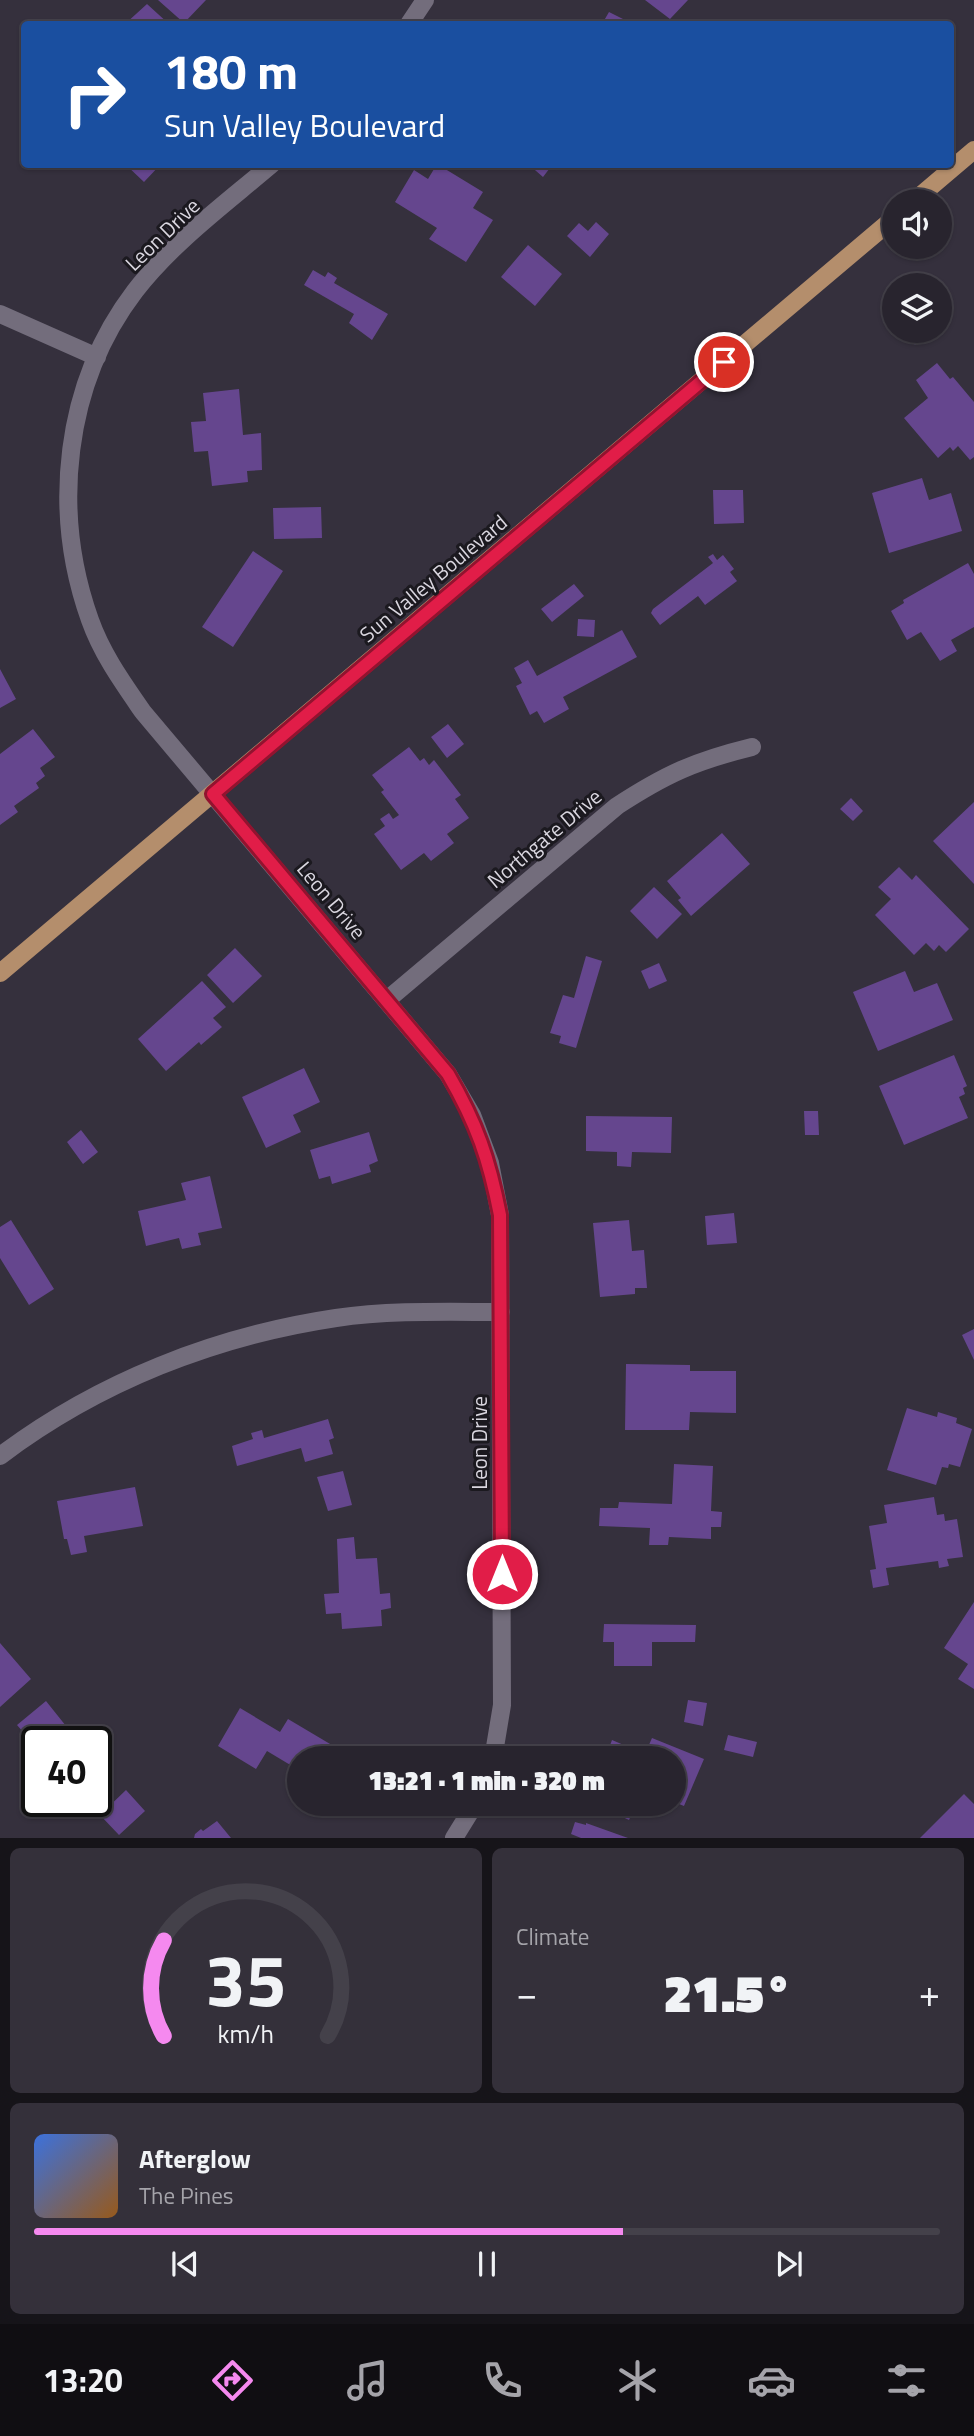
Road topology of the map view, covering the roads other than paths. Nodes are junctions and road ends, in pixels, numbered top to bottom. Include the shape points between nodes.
1 (425, 0) edge
2 (411, 21) edge
3 (974, 150) edge
4 (954, 167) edge
5 (267, 168) edge
6 (953, 168) edge
7 (928, 189) edge
8 (882, 228) edge
9 (0, 314) edge
10 (97, 357) junction
11 (752, 747) dead end
12 (213, 794) junction
13 (0, 973) edge
14 (387, 1000) junction
15 (501, 1312) junction
16 (0, 1456) edge
17 (495, 1746) edge
18 (468, 1816) edge
19 (454, 1838) edge

1 - 2 street
3 - 4 main road
5 - 10 street, Leon Drive via 170,251 135,292
6 - 7 main road
8 - 12 main road, Sun Valley Boulevard
9 - 10 street
10 - 12 street, Leon Drive via 80,403 69,458 68,514 74,566 91,622 114,670 143,712
11 - 14 street, Northgate Drive via 659,778 617,806
12 - 13 main road, Sun Valley Boulevard
12 - 14 street, Leon Drive
14 - 15 street, Leon Drive via 448,1074 472,1115 490,1163 500,1215
15 - 16 street via 338,1318 262,1332 197,1351 127,1380 65,1412
15 - 17 street, Leon Drive via 502,1705
18 - 19 street

